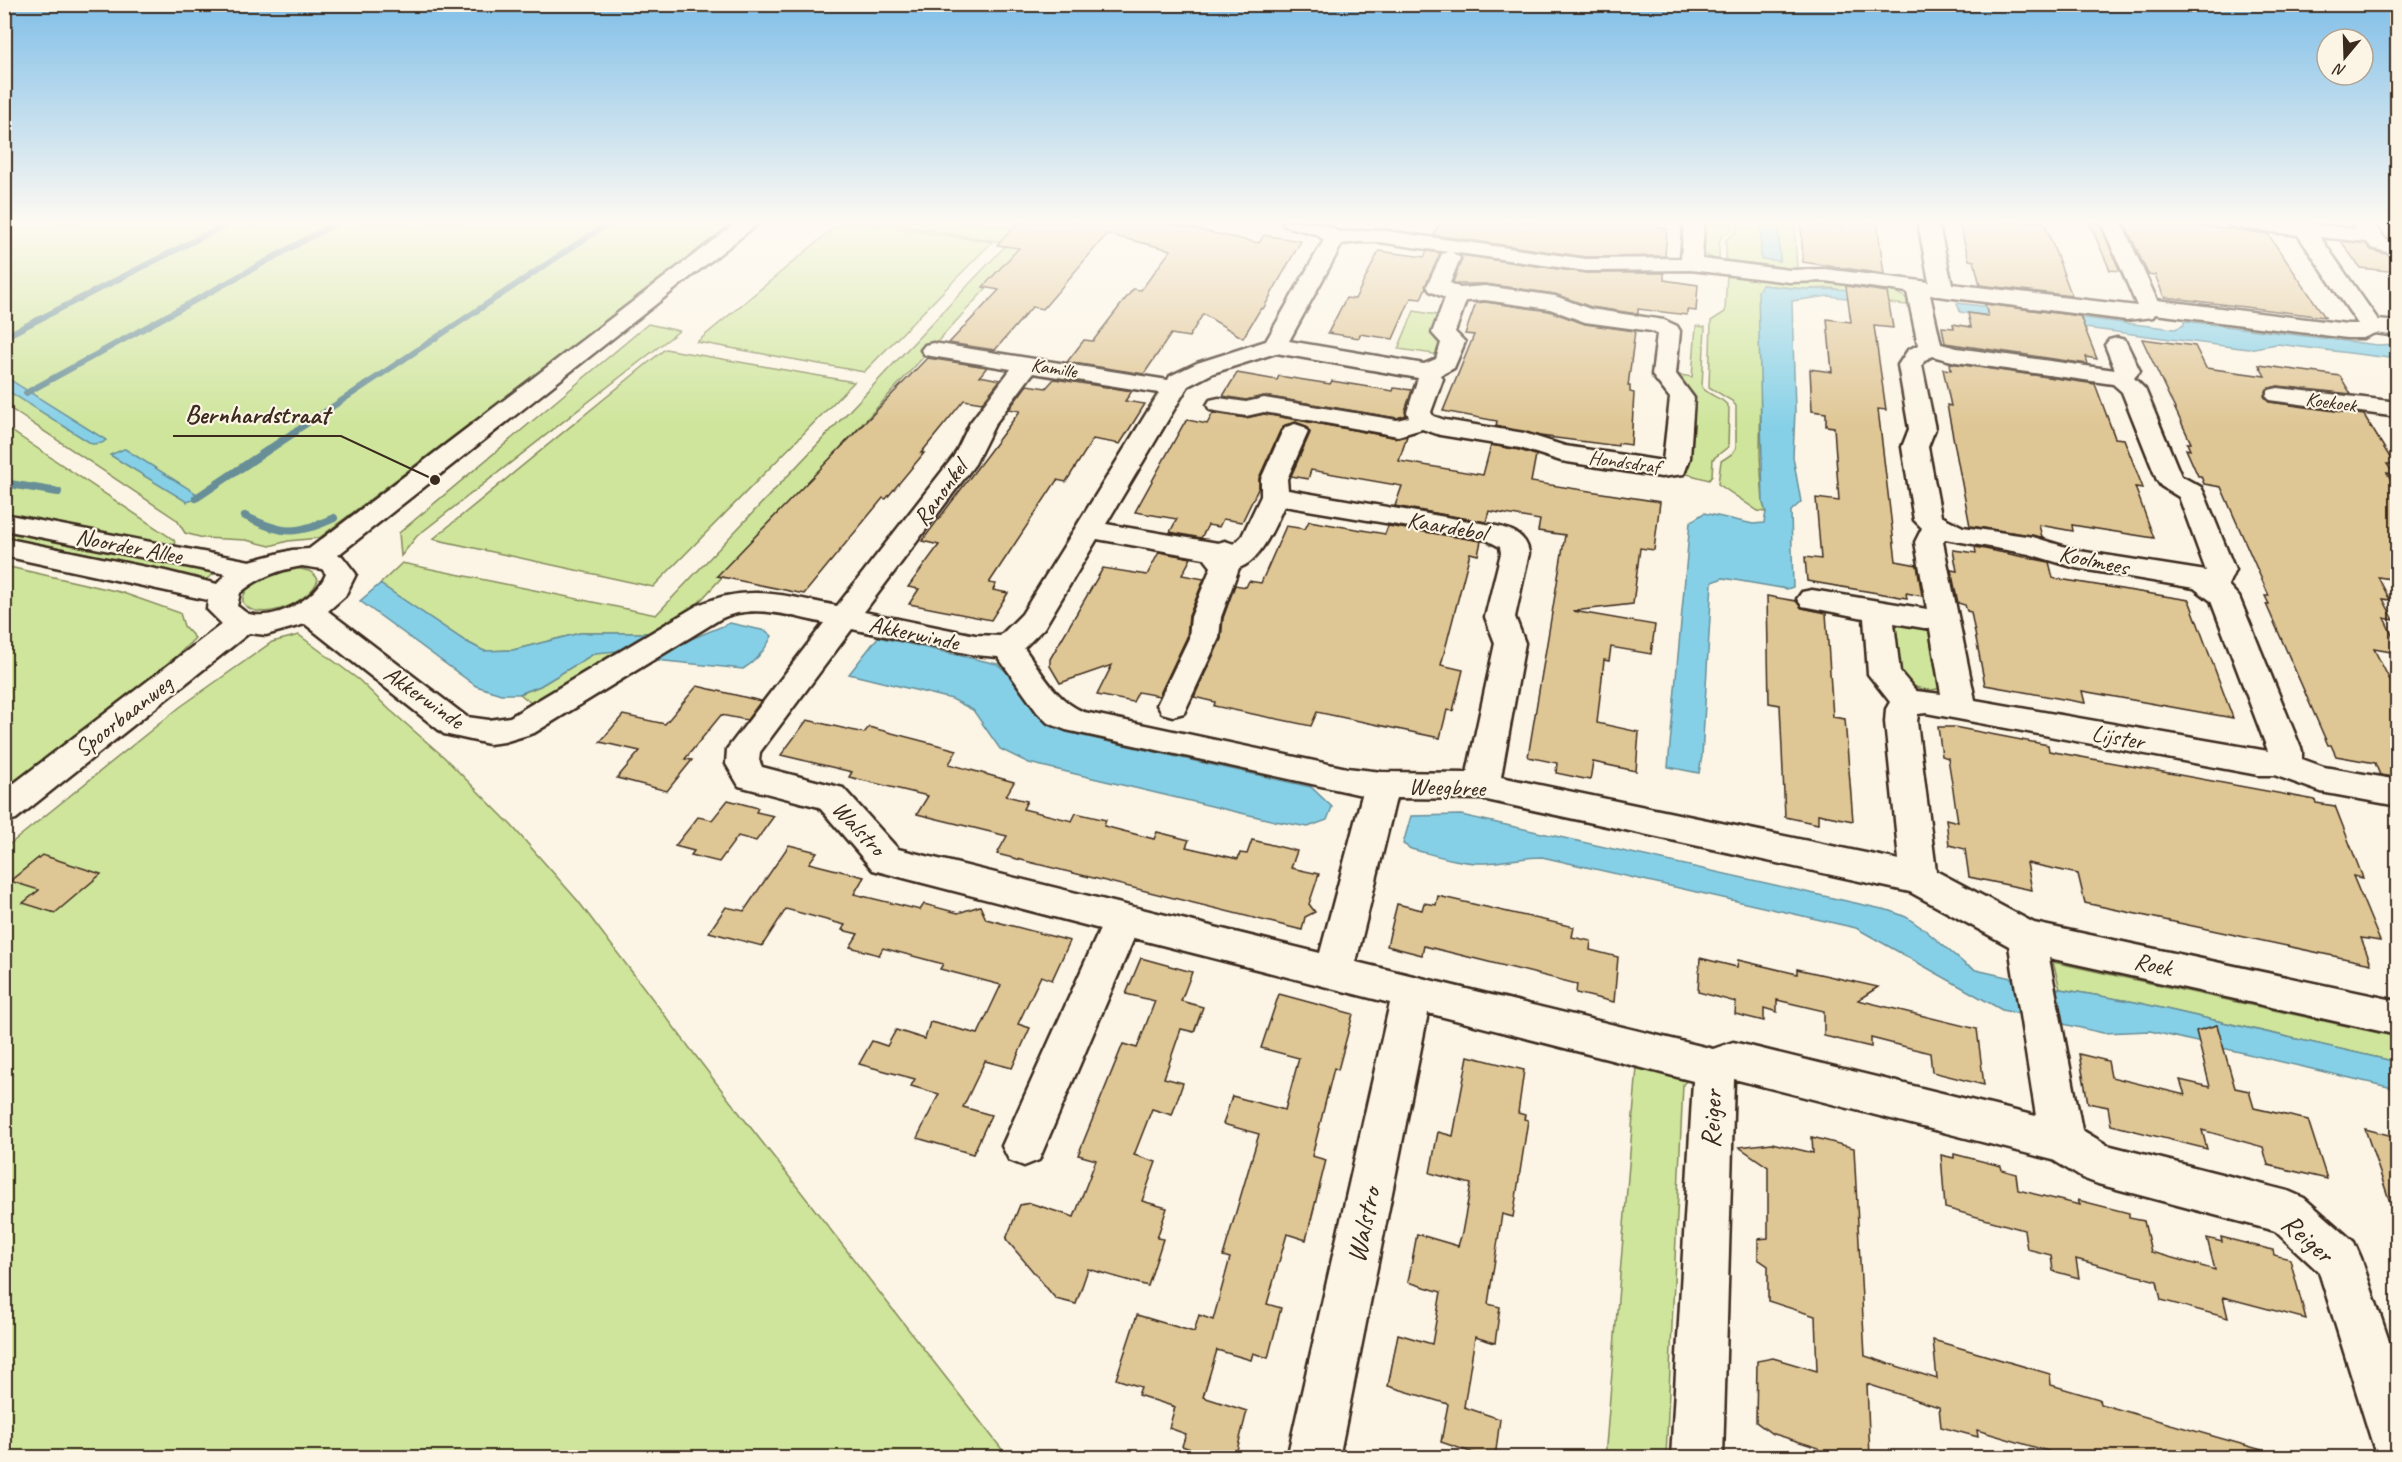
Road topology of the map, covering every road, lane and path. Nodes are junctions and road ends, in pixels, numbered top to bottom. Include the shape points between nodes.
1 (662, 290) edge
2 (1306, 290) edge
3 (1448, 290) edge
4 (1558, 290) edge
5 (1918, 290) edge
6 (1944, 290) edge
7 (2141, 290) edge
8 (2346, 290) edge
9 (1457, 295) junction
10 (1555, 303) junction
11 (2148, 306) junction
12 (2371, 326) junction
13 (2397, 329) edge
14 (2117, 345) dead end
15 (1275, 346) junction
16 (1930, 348) junction
17 (933, 350) dead end
18 (1028, 364) junction
19 (1427, 372) junction
20 (2120, 378) junction
21 (1174, 388) junction
22 (2278, 395) dead end
23 (1220, 405) dead end
24 (2393, 416) edge
25 (1423, 422) junction
26 (1295, 432) dead end
27 (1275, 496) junction
28 (4, 522) edge
29 (1937, 526) junction
30 (1089, 529) junction
31 (4, 548) edge
32 (1228, 556) junction
33 (317, 557) junction
34 (254, 571) junction
35 (2203, 580) junction
36 (224, 595) junction
37 (1812, 599) dead end
38 (308, 611) junction
39 (1878, 611) junction
40 (846, 618) junction
41 (1945, 622) junction
42 (243, 623) junction
43 (1007, 647) junction
44 (1908, 703) junction
45 (1173, 705) dead end
46 (1960, 708) junction
47 (2276, 763) junction
48 (1382, 785) junction
49 (1482, 786) junction
50 (2397, 793) edge
51 (4, 810) edge
52 (1919, 879) junction
53 (1123, 919) junction
54 (2026, 937) junction
55 (1334, 972) junction
56 (1412, 992) junction
57 (2397, 1018) edge
58 (1714, 1068) junction
59 (2061, 1142) junction
60 (1024, 1146) dead end
61 (2397, 1447) edge
62 (1313, 1458) edge
63 (1697, 1458) edge

1 - 33 street
2 - 15 street
3 - 9 street
4 - 10 street
5 - 16 street
6 - 11 street via 2126,313 2145,312
7 - 11 street
8 - 12 street
9 - 10 street, Hondsdraf via 1485,293
9 - 19 street via 1443,333 1453,342 1446,363
10 - 25 street, Hondsdraf via 1585,315 1656,324 1669,331 1664,375 1682,398 1675,468 1561,453 1524,441
11 - 12 street via 2356,332
12 - 13 street
14 - 20 street via 2128,371
15 - 19 street
15 - 21 street via 1189,374
16 - 20 street
16 - 29 street via 1916,355 1910,365 1922,429 1915,447 1928,520
17 - 18 street, Kamille
18 - 21 street, Kamille
18 - 40 street, Ranonkel via 983,423 966,458
19 - 25 street via 1431,379 1419,412
20 - 35 street via 2133,389 2170,480 2191,493 2221,570 2218,579
21 - 30 street
22 - 24 street, Koekoek
23 - 25 street, Hondsdraf via 1246,409 1264,405 1398,428
26 - 27 street via 1274,478
27 - 32 street via 1255,539 1246,549
27 - 49 street, Kaardebol via 1492,533 1514,544 1500,617 1510,643
28 - 34 street, Noorder Allee
29 - 35 street, Koolmees via 1957,534 2033,546 2076,559
29 - 41 street via 1929,542
30 - 32 street
30 - 43 street via 1033,621
31 - 36 street, Noorder Allee
32 - 45 street via 1206,617 1204,638
33 - 34 street via 286,559
33 - 38 street via 338,566 341,574 332,594
34 - 36 street via 239,579
35 - 47 street via 2224,597 2286,757
36 - 42 street via 222,609 227,617
37 - 39 street
38 - 40 street, Akkerwinde via 456,726 500,733 522,725 725,604 764,601
38 - 42 street via 269,623
39 - 41 street
39 - 44 street via 1884,674
40 - 43 street, Akkerwinde via 975,645
40 - 53 street, Walstro via 744,749 741,759 751,777 831,797 886,860
41 - 46 street
42 - 51 street, Spoorbaanweg
43 - 48 street, Weegbree via 1048,704 1060,715 1078,722 1347,781
44 - 46 street, Lijster
44 - 52 street via 1902,709 1901,722
46 - 47 street, Lijster via 2258,763
47 - 50 street, Lijster via 2321,779
48 - 49 street, Weegbree
48 - 55 street
49 - 52 street, Weegbree
52 - 54 street, Roek
53 - 55 street, Walstro
53 - 60 street
54 - 57 street, Roek
54 - 59 street
55 - 56 street, Walstro
56 - 58 street, Walstro
56 - 62 street, Walstro
58 - 59 street, Reiger via 1733,1060
58 - 63 street, Reiger
59 - 61 street, Reiger via 2098,1163 2288,1214 2305,1228 2338,1258

